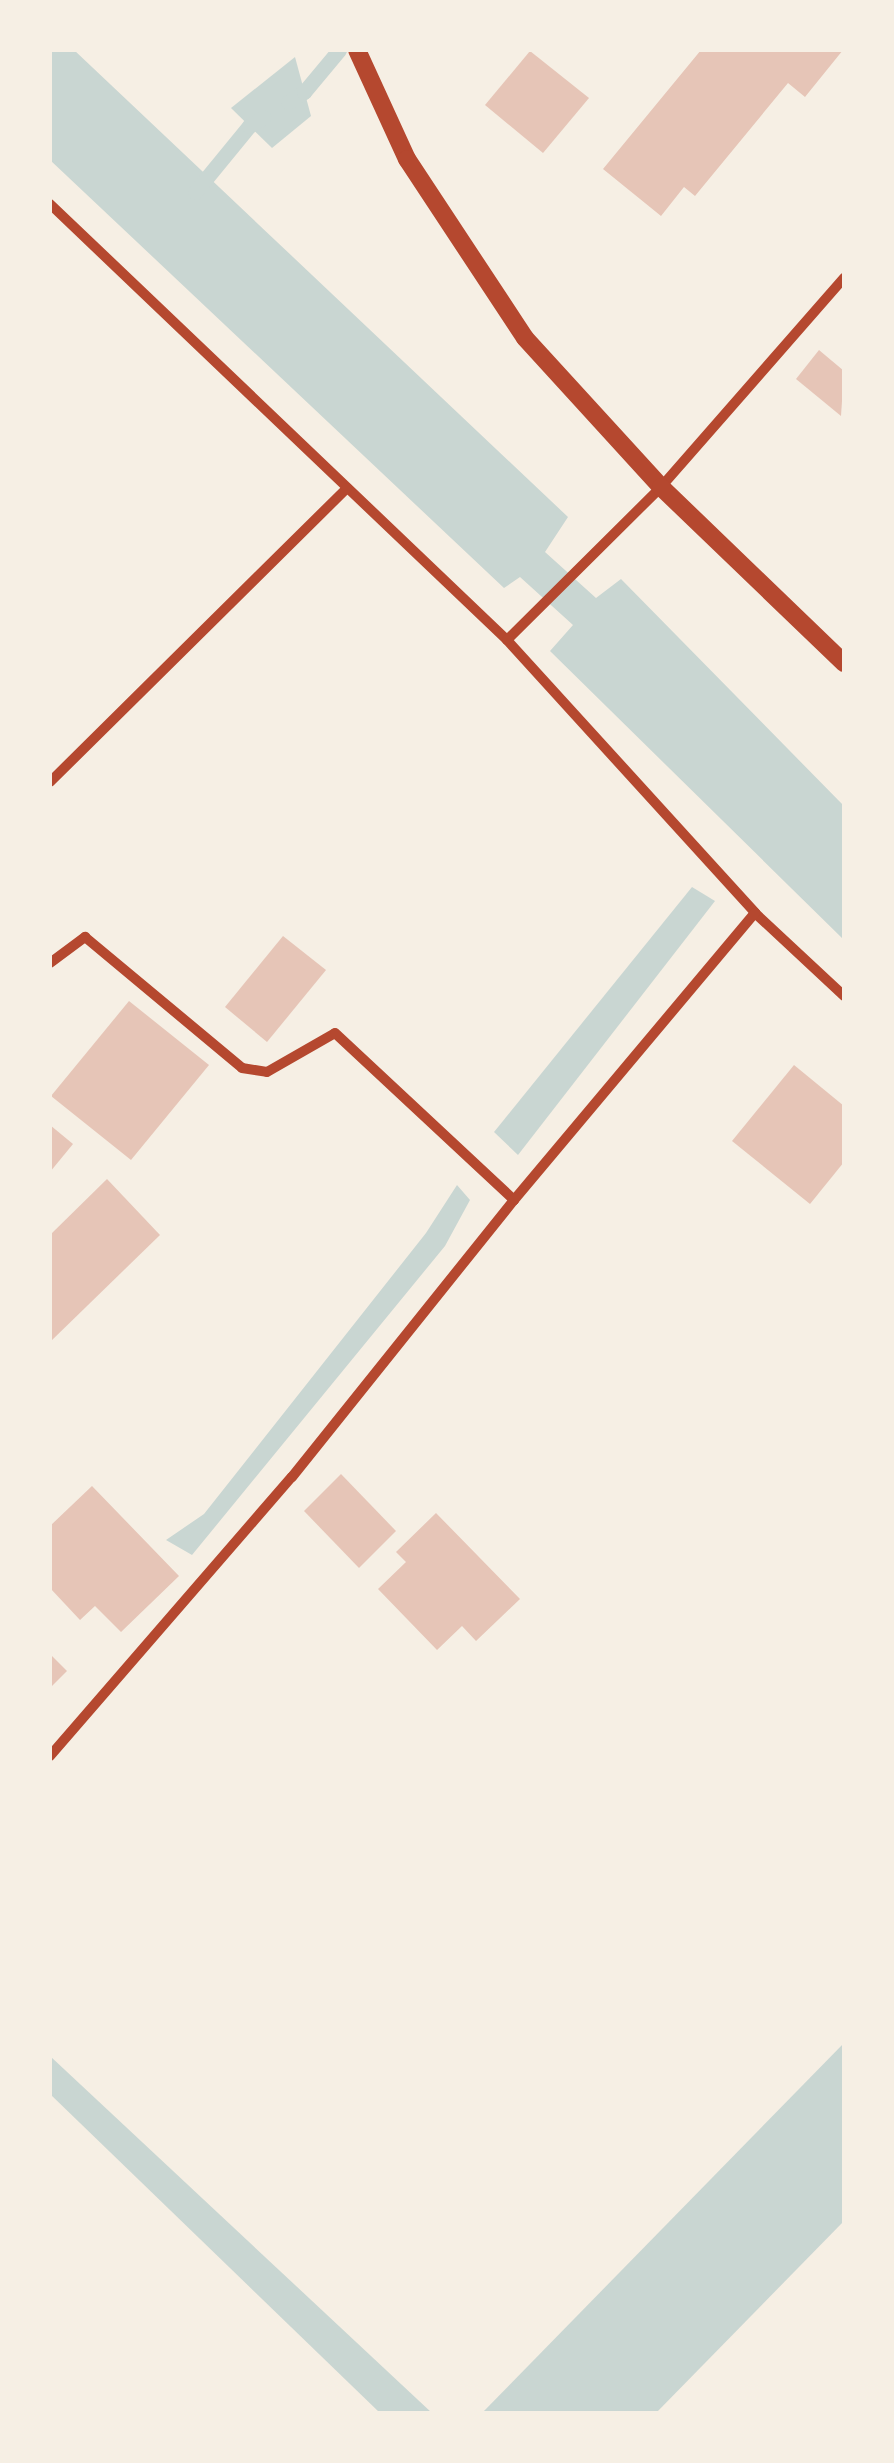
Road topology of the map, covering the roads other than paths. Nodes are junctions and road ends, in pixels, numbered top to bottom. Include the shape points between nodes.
1 (360, 57) edge
2 (50, 204) edge
3 (844, 278) edge
4 (660, 487) junction
5 (347, 488) junction
6 (507, 640) junction
7 (844, 663) edge
8 (50, 782) edge
9 (755, 913) junction
10 (50, 963) edge
11 (844, 996) edge
12 (514, 1200) junction
13 (50, 1756) edge

1 - 4 street via 407,159 525,338
2 - 5 street
3 - 4 street
4 - 6 street
4 - 7 street
5 - 6 street
5 - 8 street
6 - 9 street
9 - 11 street
9 - 12 street
10 - 12 street via 85,937 242,1068 267,1072 336,1034
12 - 13 street via 292,1477

